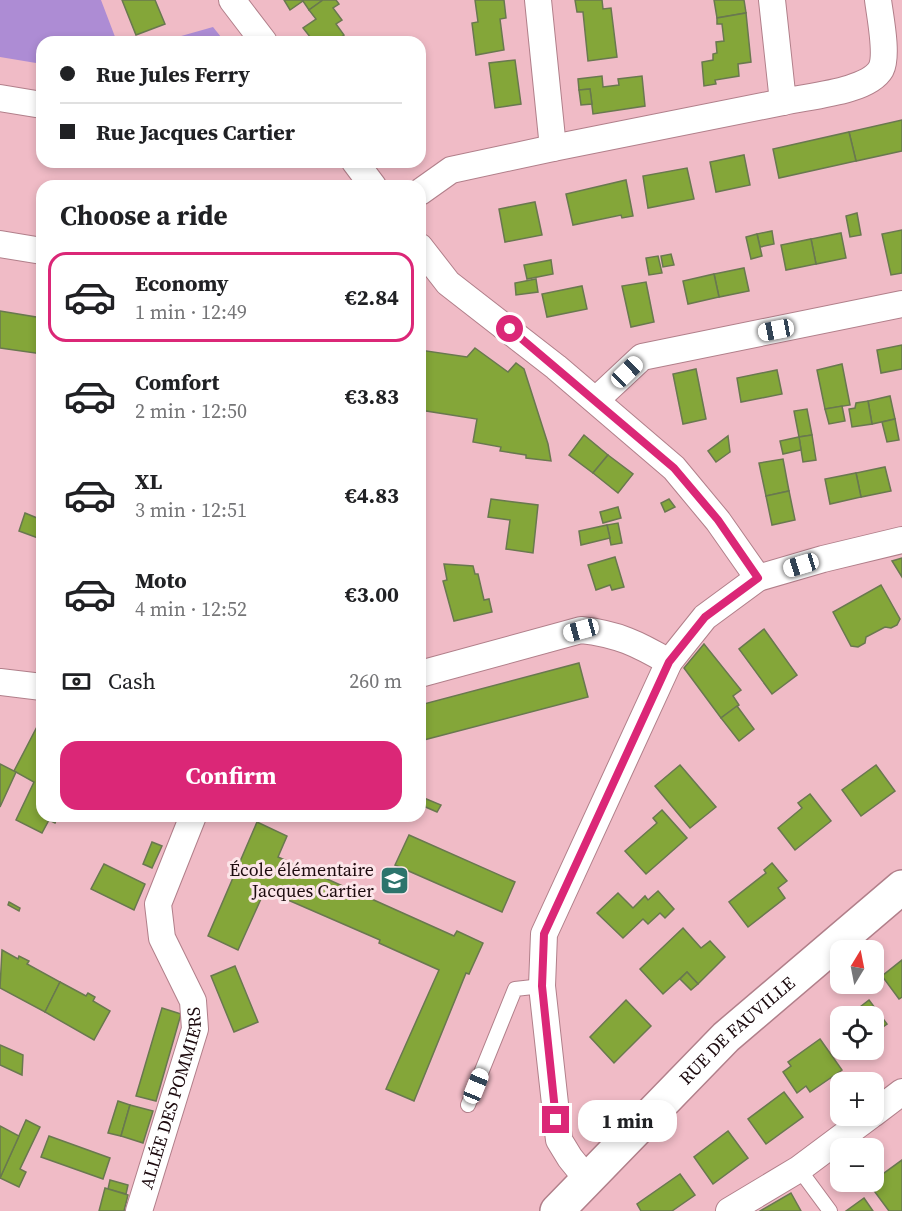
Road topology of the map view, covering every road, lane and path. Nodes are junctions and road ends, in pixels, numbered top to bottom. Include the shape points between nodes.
1 (232, 0) edge
2 (538, 0) edge
3 (772, 0) edge
4 (878, 0) edge
5 (259, 36) edge
6 (0, 98) edge
7 (783, 102) junction
8 (36, 104) edge
9 (553, 148) junction
10 (426, 188) edge
11 (0, 244) edge
12 (36, 250) edge
13 (426, 255) edge
14 (902, 304) edge
15 (597, 400) junction
16 (902, 540) edge
17 (758, 578) junction
18 (669, 662) junction
19 (426, 672) edge
20 (0, 682) edge
21 (36, 686) edge
22 (191, 822) edge
23 (902, 887) edge
24 (542, 986) junction
25 (902, 1092) edge
26 (468, 1105) dead end
27 (884, 1106) edge
28 (857, 1126) edge
29 (799, 1169) junction
30 (587, 1179) junction
31 (139, 1211) edge
32 (557, 1211) edge
33 (729, 1211) edge
34 (830, 1211) edge

1 - 5 street
2 - 9 street
3 - 7 street
4 - 7 street via 881,68 867,84
6 - 8 street
7 - 9 street
9 - 10 street via 451,170
11 - 12 street
13 - 15 street via 448,283
14 - 15 street via 642,357
15 - 17 street via 674,468 718,520
16 - 17 street
17 - 18 street via 705,617
18 - 19 street via 635,642 581,630
18 - 24 street via 544,934
20 - 21 street
22 - 31 street, ALLÉE DES POMMIERS via 158,904 162,938 193,1001 195,1029
23 - 30 main road, RUE DE FAUVILLE via 726,1037
24 - 26 lane via 515,989
24 - 30 street via 559,1140
25 - 27 street
28 - 29 street
29 - 33 street
29 - 34 lane
30 - 32 main road, RUE DE FAUVILLE

